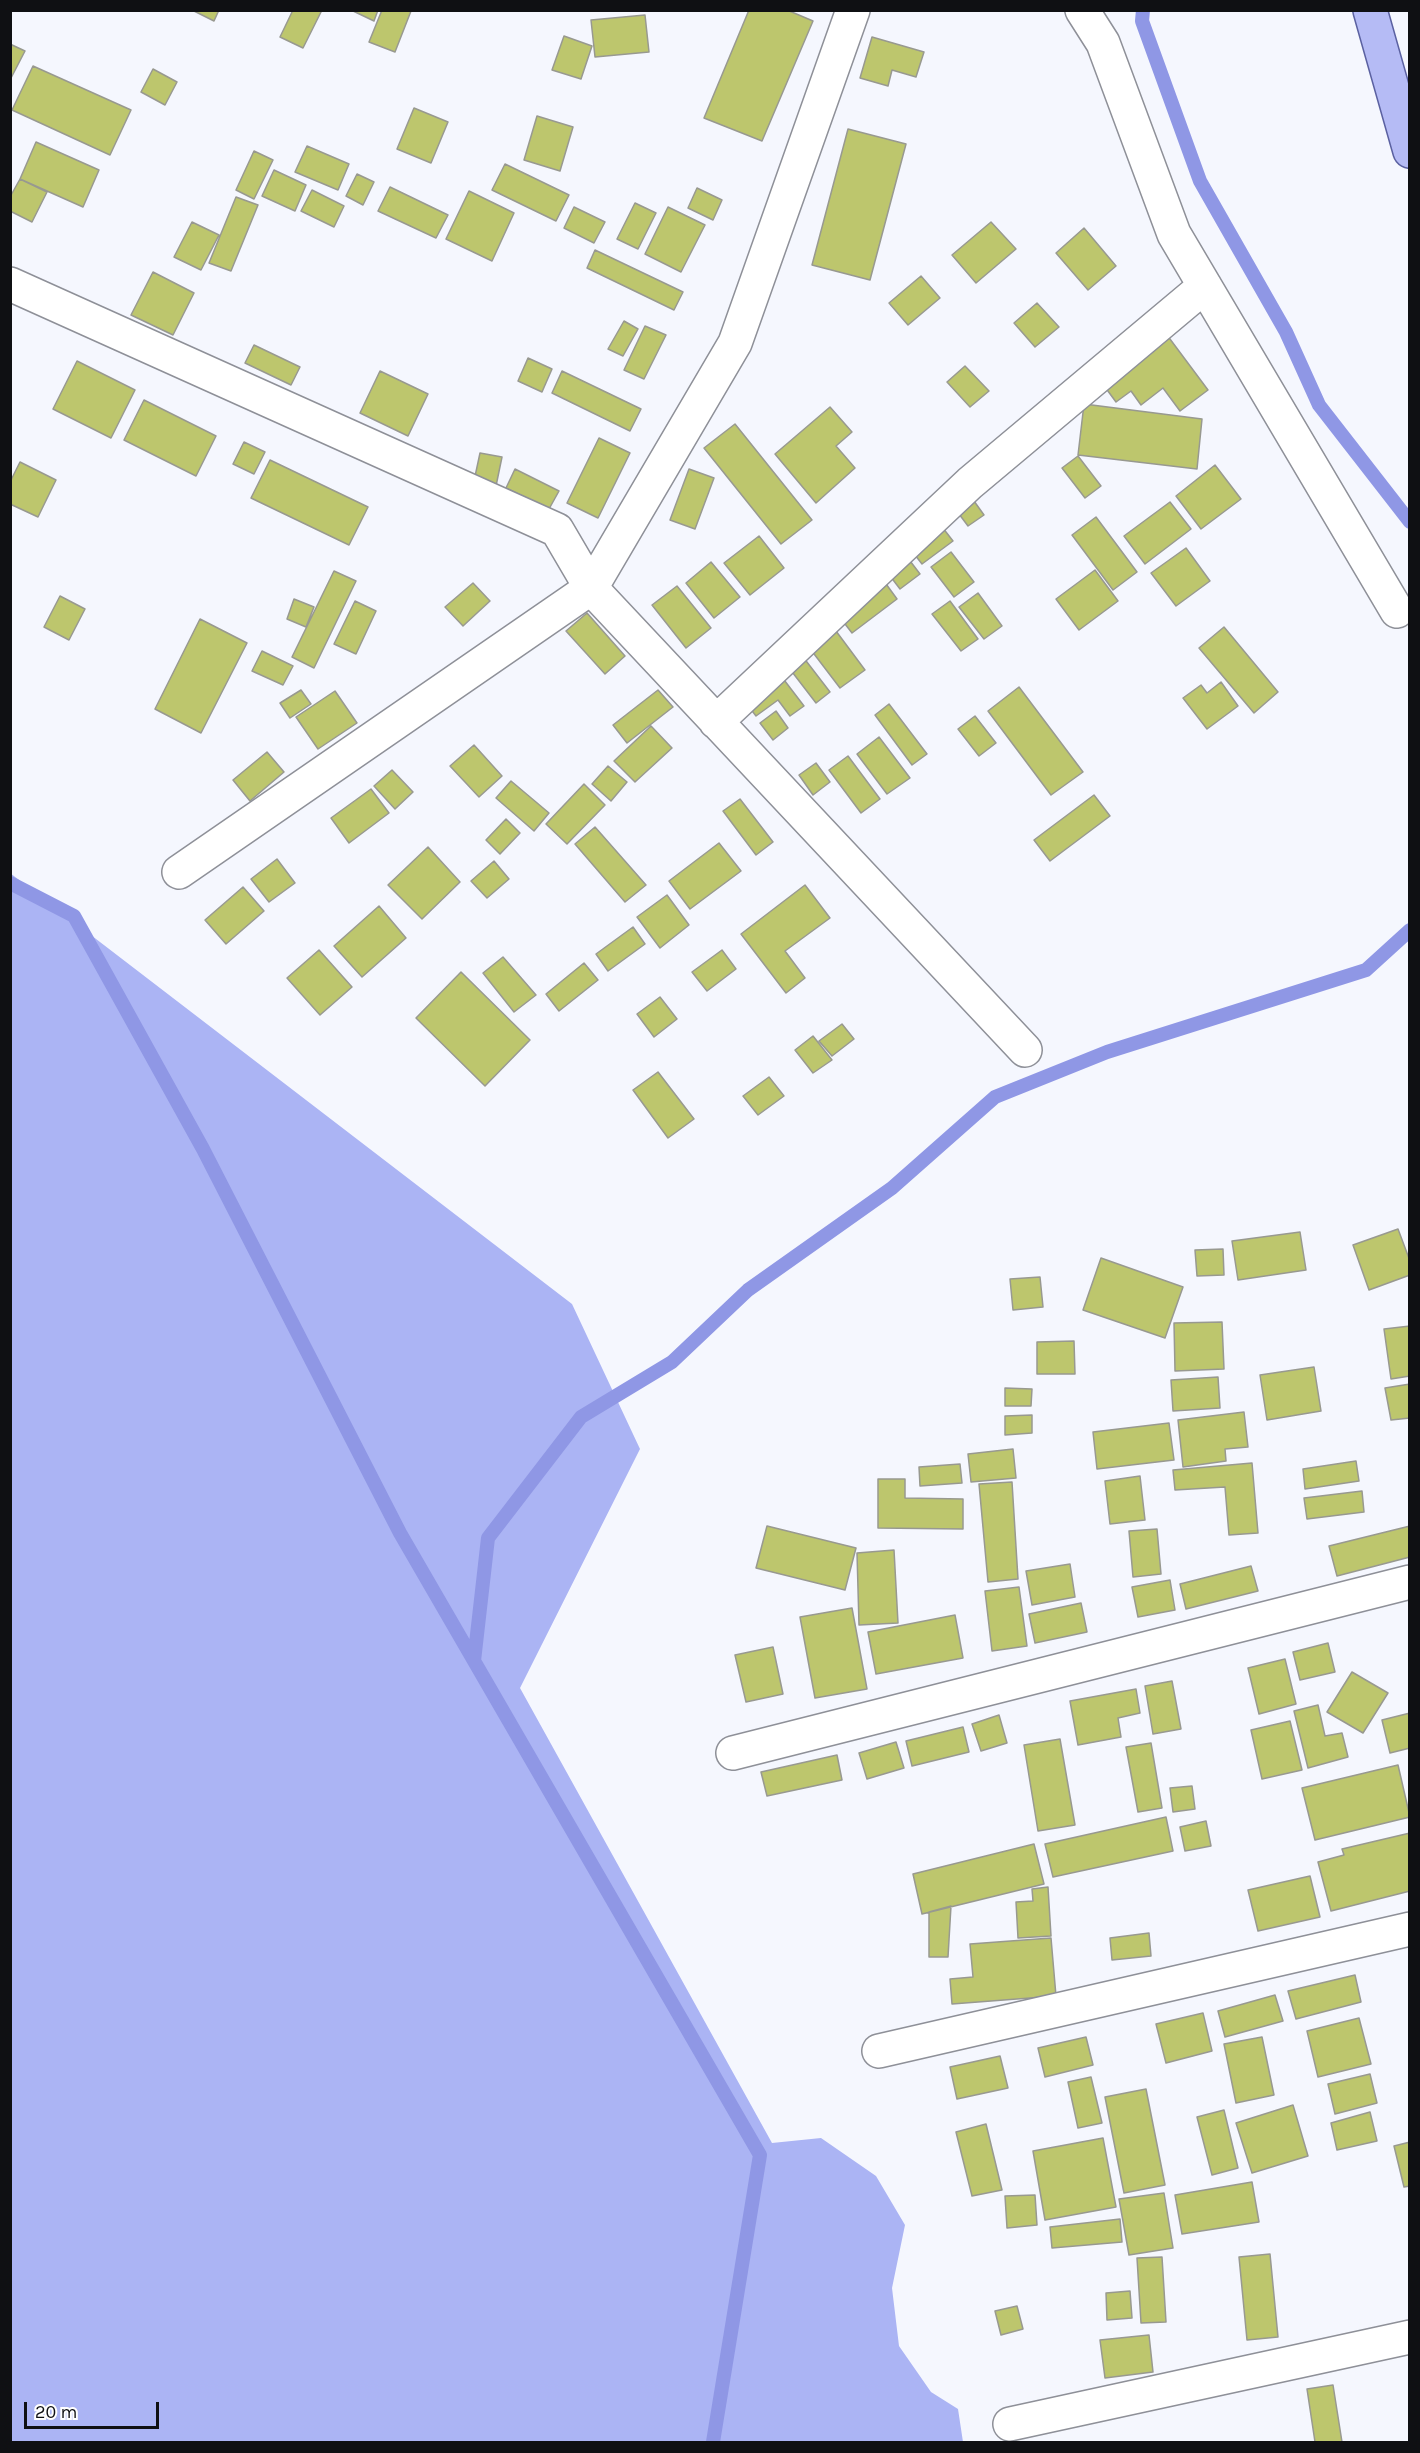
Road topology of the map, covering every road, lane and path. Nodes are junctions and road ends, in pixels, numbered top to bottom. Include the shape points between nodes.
1 (853, 10) edge
2 (1082, 10) edge
3 (1370, 10) edge
4 (1410, 151) edge
5 (10, 285) edge
6 (1204, 286) junction
7 (591, 588) junction
8 (1397, 611) dead end
9 (716, 722) junction
10 (179, 872) dead end
11 (1025, 1050) dead end
12 (1410, 1582) edge
13 (733, 1753) dead end
14 (1410, 1929) edge
15 (879, 2051) dead end
16 (1410, 2337) edge
17 (1010, 2424) dead end

1 - 7 street via 735,343
2 - 6 street via 1103,43 1174,234
3 - 4 main road
5 - 7 street via 557,530
6 - 8 street
6 - 9 street via 970,483
7 - 9 street
7 - 10 street
9 - 11 street
12 - 13 street
14 - 15 street
16 - 17 street

